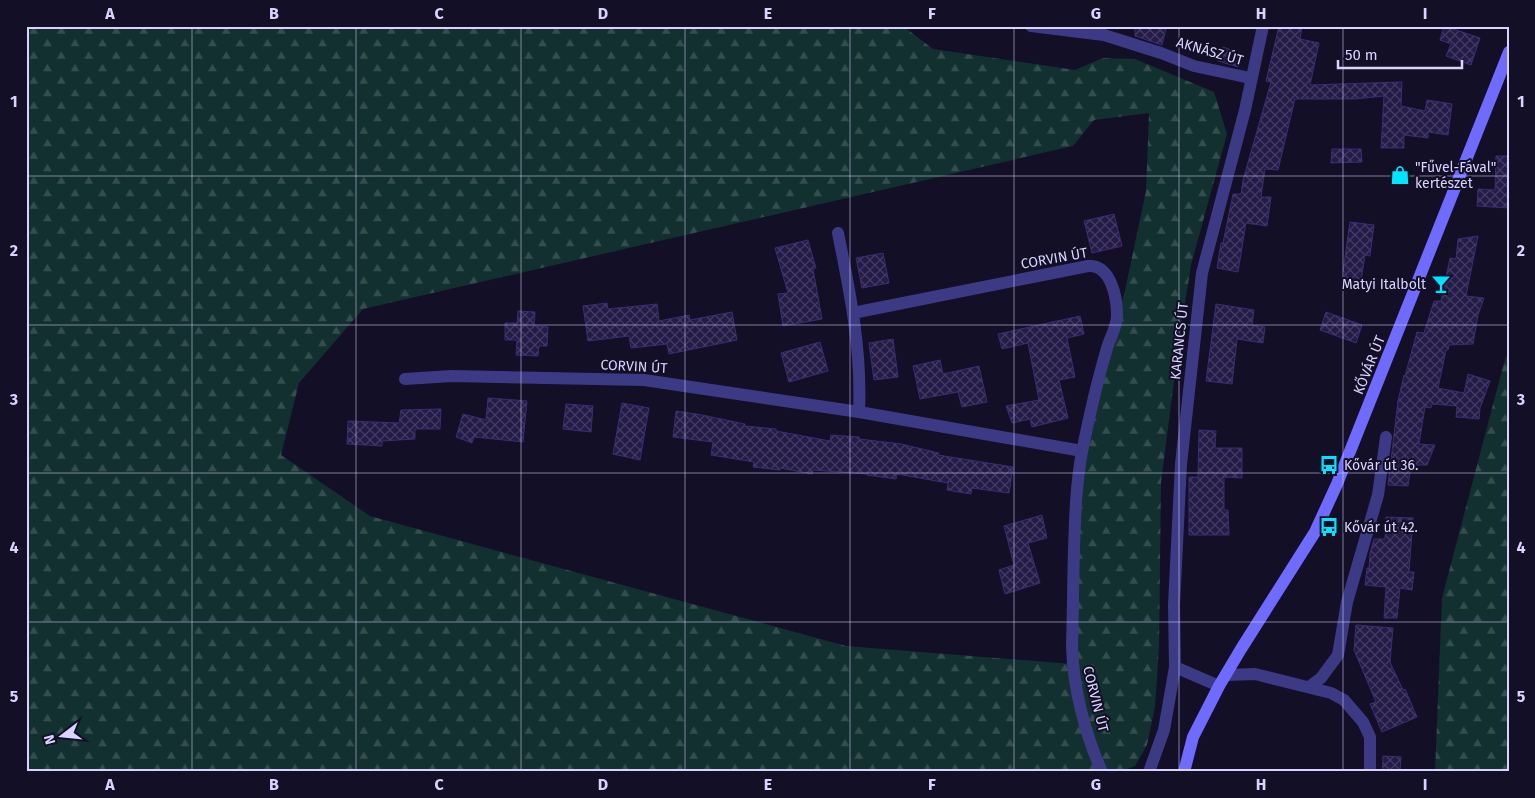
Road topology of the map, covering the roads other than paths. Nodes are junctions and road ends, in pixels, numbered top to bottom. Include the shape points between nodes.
1 (1031, 26) edge
2 (1263, 26) edge
3 (1105, 31) edge
4 (1509, 52) edge
5 (1250, 78) junction
6 (838, 233) dead end
7 (853, 314) junction
8 (405, 379) dead end
9 (859, 412) junction
10 (1386, 437) dead end
11 (1082, 452) junction
12 (1175, 667) junction
13 (1226, 675) junction
14 (1219, 686) junction
15 (1309, 687) junction
16 (1102, 772) edge
17 (1149, 772) edge
18 (1184, 772) edge
19 (1370, 772) edge

1 - 3 street, AKNÁSZ ÚT
2 - 5 street, KARANCS ÚT
3 - 5 street, AKNÁSZ ÚT via 1194,66
4 - 13 main road, KŐVÁR ÚT via 1334,492 1315,532
5 - 12 street, KARANCS ÚT via 1201,286 1181,464
6 - 7 street
7 - 9 street via 859,366
7 - 11 street, CORVIN ÚT via 1092,265 1100,268 1111,284 1117,315
8 - 9 street, CORVIN ÚT via 452,376 644,380
9 - 11 street, CORVIN ÚT
10 - 15 street via 1378,495 1347,602 1338,655 1325,674
11 - 16 street, CORVIN ÚT via 1075,514 1072,664 1082,712
12 - 14 street
12 - 17 street via 1164,730
13 - 14 main road
13 - 15 street via 1255,674
14 - 18 main road via 1194,737
15 - 19 street via 1344,700 1364,722 1370,737

